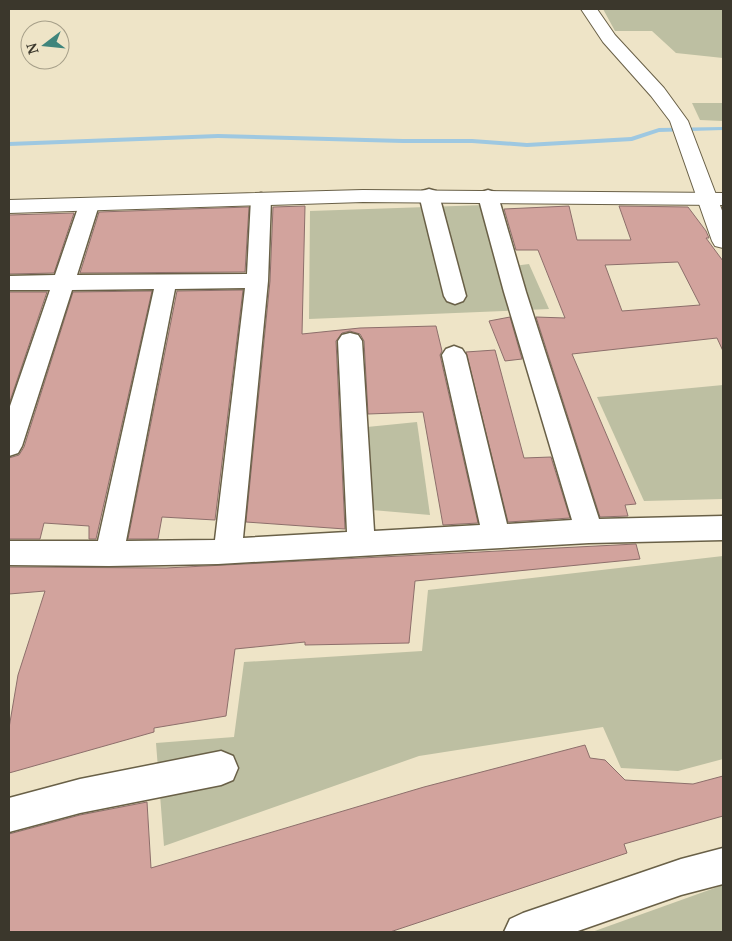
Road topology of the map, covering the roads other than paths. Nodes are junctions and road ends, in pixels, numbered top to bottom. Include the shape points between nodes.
1 (589, 9) edge
2 (710, 192) edge
3 (429, 195) junction
4 (488, 196) junction
5 (261, 199) junction
6 (89, 205) junction
7 (9, 207) edge
8 (723, 241) edge
9 (257, 281) junction
10 (166, 282) junction
11 (9, 283) edge
12 (62, 284) junction
13 (455, 296) dead end
14 (350, 341) dead end
15 (454, 355) dead end
16 (9, 446) edge
17 (723, 528) edge
18 (589, 531) junction
19 (496, 536) junction
20 (361, 543) junction
21 (228, 551) junction
22 (9, 553) edge
23 (109, 554) junction
24 (221, 768) dead end
25 (9, 814) edge
26 (723, 866) edge
27 (522, 932) edge

1 - 2 main road via 614,46 670,106
2 - 4 main road
2 - 8 main road
3 - 4 main road
3 - 5 main road
3 - 13 street
4 - 18 street
5 - 6 main road
5 - 9 street
6 - 7 main road
6 - 12 street
9 - 10 street
9 - 21 street
10 - 12 street
10 - 23 street
11 - 12 street
12 - 16 street
14 - 20 street
15 - 19 street
17 - 18 street
18 - 19 street
19 - 20 street
20 - 21 street
21 - 23 street
22 - 23 street
24 - 25 street via 80,796
26 - 27 street

